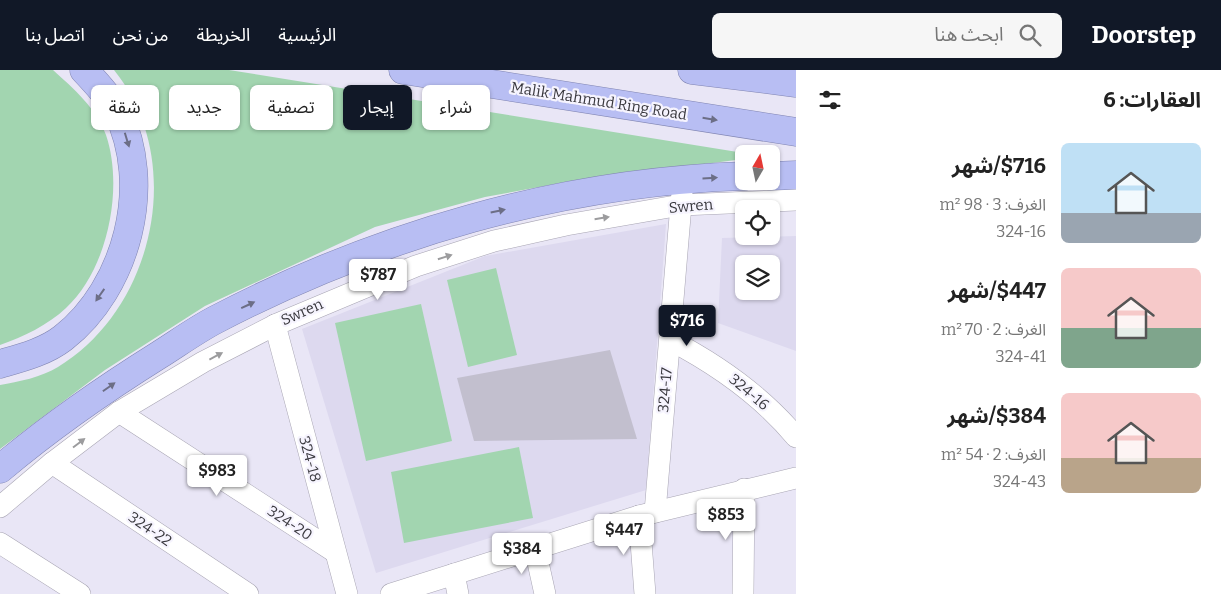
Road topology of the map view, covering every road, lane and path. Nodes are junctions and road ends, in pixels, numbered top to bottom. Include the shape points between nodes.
1 (84, 70) edge
2 (403, 70) edge
3 (692, 70) edge
4 (796, 83) edge
5 (796, 132) edge
6 (796, 175) edge
7 (780, 176) edge
8 (735, 178) edge
9 (682, 192) junction
10 (796, 200) edge
11 (274, 324) junction
12 (670, 340) junction
13 (0, 364) edge
14 (119, 412) junction
15 (796, 437) edge
16 (52, 463) junction
17 (0, 469) edge
18 (796, 478) edge
19 (744, 488) junction
20 (0, 507) edge
21 (647, 514) junction
22 (0, 543) edge
23 (535, 549) junction
24 (335, 552) junction
25 (456, 584) edge
26 (80, 594) edge
27 (248, 594) edge
28 (346, 594) edge
29 (391, 594) edge
30 (545, 594) edge
31 (645, 594) edge
32 (744, 594) edge

1 -> 13 highway via 116,111 127,138 133,163 128,234 119,263 108,283 90,310 63,338 43,350
2 -> 5 highway, Malik Mahmud Ring Road
3 - 4 highway
6 - 7 highway
9 -> 8 highway
9 - 10 street, Swren
11 -> 9 street, Swren via 416,266 494,241
9 - 12 street, 324-17
17 -> 9 highway via 119,380 214,321 378,247 493,212 606,190
14 -> 11 street, Swren
11 - 24 street, 324-18
12 - 15 street, 324-16 via 732,376 760,399
12 - 21 street, 324-17
16 -> 14 street, Swren
14 - 24 street, 324-20
16 - 20 street, Swren
16 - 27 street, 324-22
18 - 19 street
19 - 21 street
19 - 32 street
21 - 23 street
21 - 31 street, 324-17
22 - 26 street
23 - 25 street
23 - 30 street
24 - 28 street, 324-18
25 - 29 street

